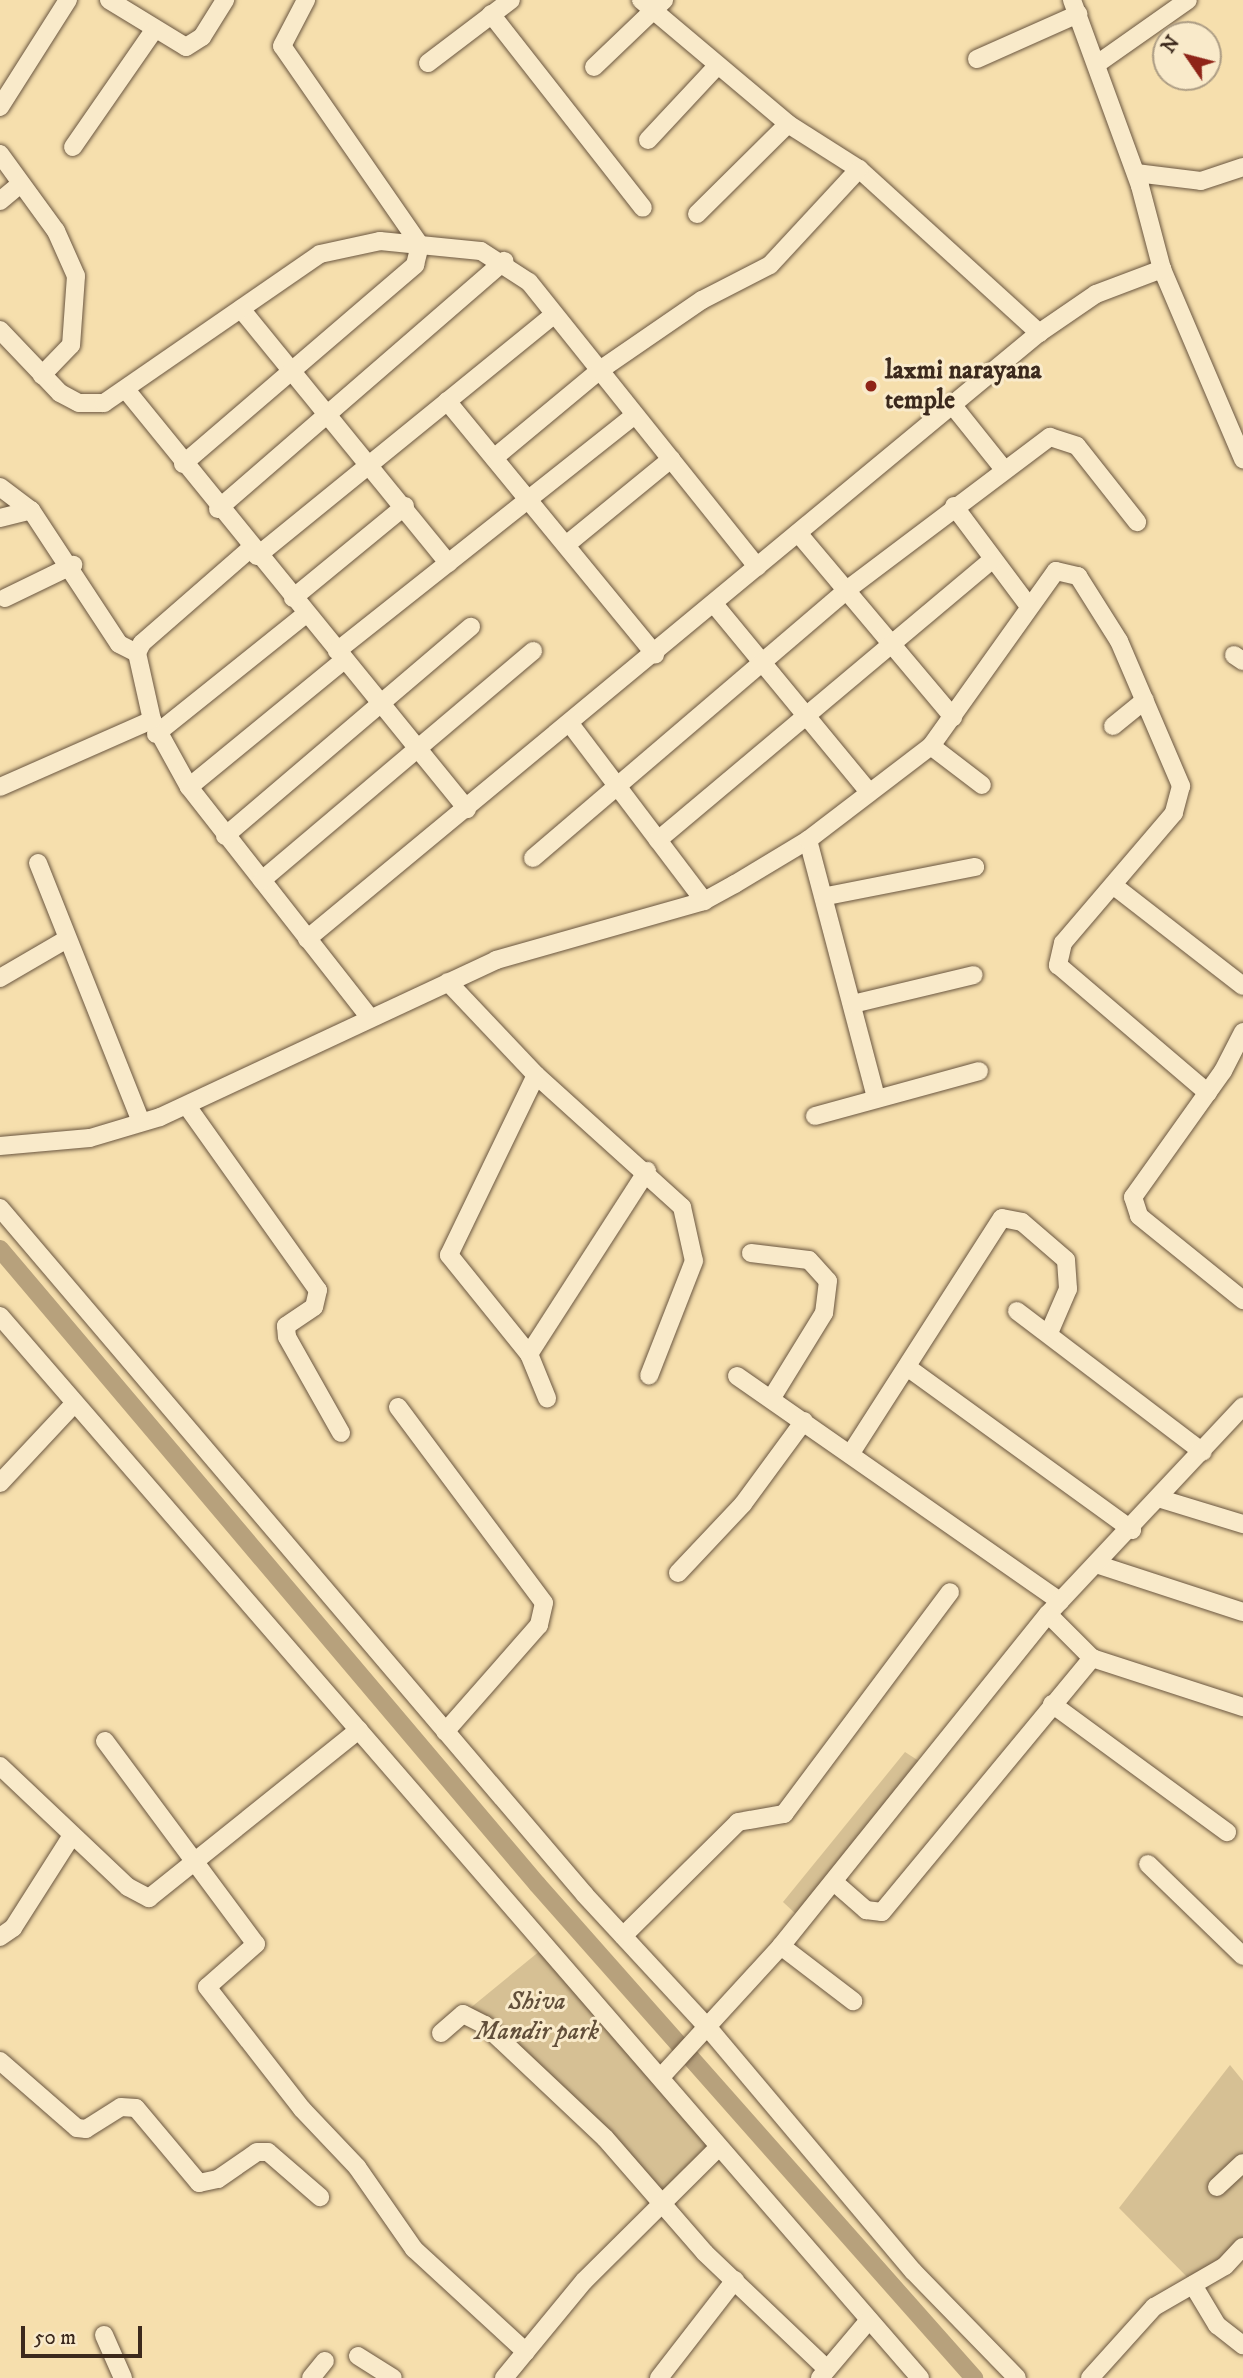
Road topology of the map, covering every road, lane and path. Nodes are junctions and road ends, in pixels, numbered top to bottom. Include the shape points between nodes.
1 (68, 0) edge
2 (109, 0) edge
3 (225, 0) edge
4 (306, 0) edge
5 (511, 0) edge
6 (1188, 0) edge
7 (653, 4) edge
8 (1075, 7) edge
9 (491, 14) junction
10 (154, 30) junction
11 (977, 59) dead end
12 (428, 63) dead end
13 (1097, 64) junction
14 (594, 67) dead end
15 (716, 67) junction
16 (0, 107) edge
17 (788, 124) junction
18 (648, 140) dead end
19 (73, 147) dead end
20 (0, 154) edge
21 (1243, 167) edge
22 (859, 169) junction
23 (1138, 180) junction
24 (20, 184) junction
25 (0, 201) edge
26 (643, 208) dead end
27 (697, 215) dead end
28 (420, 245) junction
29 (504, 261) junction
30 (1160, 264) junction
31 (241, 309) junction
32 (554, 315) junction
33 (0, 330) edge
34 (1039, 333) junction
35 (293, 370) junction
36 (600, 370) junction
37 (43, 375) junction
38 (127, 391) junction
39 (447, 401) junction
40 (954, 407) junction
41 (330, 415) junction
42 (635, 415) junction
43 (494, 457) junction
44 (671, 459) junction
45 (1243, 459) edge
46 (371, 463) junction
47 (183, 464) junction
48 (1002, 467) junction
49 (0, 487) edge
50 (529, 499) junction
51 (405, 506) junction
52 (954, 506) junction
53 (218, 509) junction
54 (31, 510) junction
55 (0, 518) edge
56 (1138, 522) dead end
57 (798, 533) junction
58 (566, 545) junction
59 (254, 552) junction
60 (993, 559) junction
61 (448, 563) junction
62 (73, 565) junction
63 (757, 567) junction
64 (848, 589) junction
65 (293, 597) junction
66 (5, 598) dead end
67 (714, 604) junction
68 (1028, 605) junction
69 (306, 614) junction
70 (471, 627) dead end
71 (895, 645) junction
72 (533, 651) dead end
73 (137, 653) junction
74 (655, 654) junction
75 (340, 655) junction
76 (762, 663) junction
77 (1146, 700) junction
78 (378, 703) junction
79 (953, 717) junction
80 (807, 718) junction
81 (571, 725) junction
82 (1113, 726) dead end
83 (154, 727) junction
84 (931, 746) junction
85 (419, 750) junction
86 (982, 785) dead end
87 (617, 786) junction
88 (0, 787) edge
89 (189, 787) junction
90 (869, 792) junction
91 (467, 810) junction
92 (225, 836) junction
93 (808, 839) junction
94 (658, 840) junction
95 (533, 858) dead end
96 (38, 863) dead end
97 (975, 867) dead end
98 (262, 880) junction
99 (1114, 886) junction
100 (827, 897) junction
101 (704, 901) junction
102 (67, 939) junction
103 (307, 939) junction
104 (974, 975) dead end
105 (0, 978) edge
106 (448, 982) junction
107 (1243, 986) edge
108 (853, 1004) junction
109 (370, 1018) junction
110 (1243, 1032) edge
111 (979, 1071) dead end
112 (536, 1075) junction
113 (1208, 1093) junction
114 (876, 1097) junction
115 (187, 1106) junction
116 (815, 1116) dead end
117 (141, 1122) junction
118 (0, 1146) edge
119 (647, 1171) junction
120 (0, 1208) edge
121 (751, 1253) dead end
122 (1243, 1300) edge
123 (1017, 1311) dead end
124 (0, 1316) edge
125 (1049, 1333) junction
126 (529, 1354) junction
127 (906, 1367) junction
128 (649, 1376) dead end
129 (737, 1376) dead end
130 (547, 1398) dead end
131 (771, 1399) junction
132 (74, 1404) junction
133 (398, 1407) dead end
134 (1242, 1410) edge
135 (804, 1421) junction
136 (341, 1433) dead end
137 (1203, 1452) junction
138 (851, 1453) junction
139 (0, 1483) edge
140 (1161, 1499) junction
141 (1243, 1524) edge
142 (1132, 1530) junction
143 (1099, 1565) junction
144 (678, 1573) dead end
145 (950, 1592) dead end
146 (1054, 1608) junction
147 (1243, 1612) edge
148 (1092, 1658) junction
149 (1052, 1704) junction
150 (1243, 1707) edge
151 (359, 1730) junction
152 (444, 1732) junction
153 (105, 1741) dead end
154 (0, 1766) edge
155 (1227, 1832) dead end
156 (71, 1837) junction
157 (193, 1864) junction
158 (1148, 1864) dead end
159 (834, 1882) junction
160 (623, 1936) junction
161 (0, 1937) edge
162 (781, 1946) junction
163 (1243, 1956) edge
164 (853, 2001) dead end
165 (709, 2031) junction
166 (441, 2033) dead end
167 (0, 2061) edge
168 (662, 2077) junction
169 (719, 2147) junction
170 (1243, 2163) edge
171 (1217, 2187) dead end
172 (320, 2197) dead end
173 (661, 2203) junction
174 (1243, 2247) edge
175 (734, 2280) junction
176 (1194, 2285) junction
177 (869, 2320) junction
178 (104, 2335) dead end
179 (1243, 2345) edge
180 (526, 2352) junction
181 (358, 2356) dead end
182 (325, 2361) dead end
183 (824, 2374) edge
184 (122, 2378) edge
185 (311, 2378) edge
186 (393, 2378) edge
187 (504, 2378) edge
188 (659, 2378) edge
189 (920, 2378) edge
190 (1017, 2378) edge
191 (1090, 2378) edge

1 - 16 street
2 - 10 street
3 - 10 street via 195,44 177,45
4 - 28 street via 283,34 289,62
5 - 9 street
6 - 13 street
7 - 14 street
7 - 15 street
8 - 11 street
8 - 13 street
9 - 12 street
9 - 26 street
10 - 19 street
13 - 23 street
15 - 17 street
15 - 18 street
17 - 22 street
17 - 27 street
20 - 24 street
21 - 23 street via 1201,181
22 - 34 street
22 - 36 street via 769,265 702,300
23 - 30 street
24 - 25 street
24 - 37 street via 56,231 76,275 71,345
28 - 29 street via 481,251
28 - 31 street via 351,242 320,254
28 - 35 street via 415,265
29 - 32 street
29 - 41 street
30 - 34 street via 1096,294
30 - 45 street
31 - 35 street
31 - 38 street
32 - 36 street
32 - 39 street
33 - 37 street
34 - 40 street
35 - 41 street
35 - 47 street
36 - 42 street
36 - 43 street
37 - 38 street via 79,403 104,403
38 - 47 street
39 - 43 street
39 - 46 street
40 - 48 street
40 - 57 street
41 - 46 street
41 - 53 street
42 - 44 street
42 - 50 street
43 - 50 street
44 - 58 street
44 - 63 street
46 - 51 street
46 - 59 street
47 - 53 street
48 - 52 street
48 - 56 street via 1050,437 1063,437
49 - 54 street
50 - 58 street
50 - 61 street
51 - 61 street
51 - 65 street
52 - 60 street
52 - 64 street
53 - 59 street
54 - 55 street
54 - 62 street
57 - 63 street
57 - 64 street
58 - 74 street
59 - 65 street
59 - 73 street via 151,633
60 - 68 street
60 - 71 street
61 - 75 street
62 - 66 street
62 - 73 street via 120,644
63 - 67 street
64 - 71 street
64 - 76 street
65 - 69 street
67 - 74 street
67 - 76 street
68 - 77 street via 1056,571 1078,576
68 - 79 street
69 - 75 street
69 - 83 street
70 - 78 street
71 - 79 street
71 - 80 street
72 - 85 street
73 - 83 street
74 - 81 street
75 - 78 street
75 - 89 street
76 - 80 street
76 - 87 street
77 - 82 street
77 - 99 street via 1181,786 1180,801
78 - 85 street
78 - 92 street
79 - 84 street
80 - 90 street
80 - 94 street
81 - 87 street
81 - 91 street
83 - 88 street
83 - 89 street
84 - 86 street
84 - 90 street
85 - 91 street
85 - 98 street
87 - 94 street
87 - 95 street
89 - 92 street
90 - 93 street
91 - 103 street
92 - 98 street
93 - 100 street
93 - 101 street
94 - 101 street
96 - 102 street
97 - 100 street
98 - 103 street
99 - 107 street
99 - 113 street via 1063,943 1058,965
100 - 108 street
101 - 106 street via 496,960
102 - 105 street
102 - 117 street
103 - 109 street
104 - 108 street
106 - 109 street
106 - 112 street
108 - 114 street
109 - 115 street
110 - 113 street
111 - 114 street
112 - 119 street
112 - 126 street via 449,1255
113 - 122 street via 1137,1188 1133,1206
114 - 116 street
115 - 117 street
115 - 136 street via 318,1290 314,1307 285,1326
117 - 118 street via 90,1138
119 - 126 street
119 - 128 street via 682,1207 694,1261
120 - 152 street
121 - 131 street via 809,1260 828,1281 824,1313
123 - 125 street
124 - 132 street
125 - 127 street via 1068,1289 1066,1260 1022,1222 1002,1219
125 - 137 street
126 - 130 street
127 - 138 street
127 - 142 street
129 - 131 street
131 - 135 street
132 - 139 street
132 - 151 street
133 - 152 street via 544,1602 539,1625
134 - 137 street
135 - 138 street
135 - 144 street via 743,1504
137 - 140 street
138 - 146 street
140 - 141 street
140 - 142 street
142 - 143 street
143 - 146 street
143 - 147 street
145 - 160 street via 784,1814 738,1822
146 - 148 street
146 - 159 street
148 - 149 street
148 - 150 street
149 - 155 street
149 - 159 street via 882,1912 866,1910
151 - 157 street
151 - 168 street
152 - 160 street
153 - 157 street
154 - 156 street
156 - 157 street via 149,1898
156 - 161 street via 13,1928
157 - 180 street via 256,1944 207,1987 302,2109 357,2167 414,2249
158 - 163 street
159 - 162 street
160 - 165 street
162 - 164 street
162 - 165 street
165 - 168 street
165 - 190 street via 914,2272
166 - 173 street via 463,2014 485,2025 605,2138
167 - 172 street via 77,2128 86,2129 121,2107 135,2108 199,2183 218,2179 257,2152 268,2152
168 - 169 street
169 - 173 street
169 - 177 street
170 - 171 street
173 - 175 street
173 - 180 street
174 - 176 street
175 - 183 street
175 - 188 street
176 - 179 street via 1217,2325
176 - 191 street via 1154,2307
177 - 183 street
177 - 189 street
178 - 184 street
180 - 187 street
181 - 186 street
182 - 185 street

